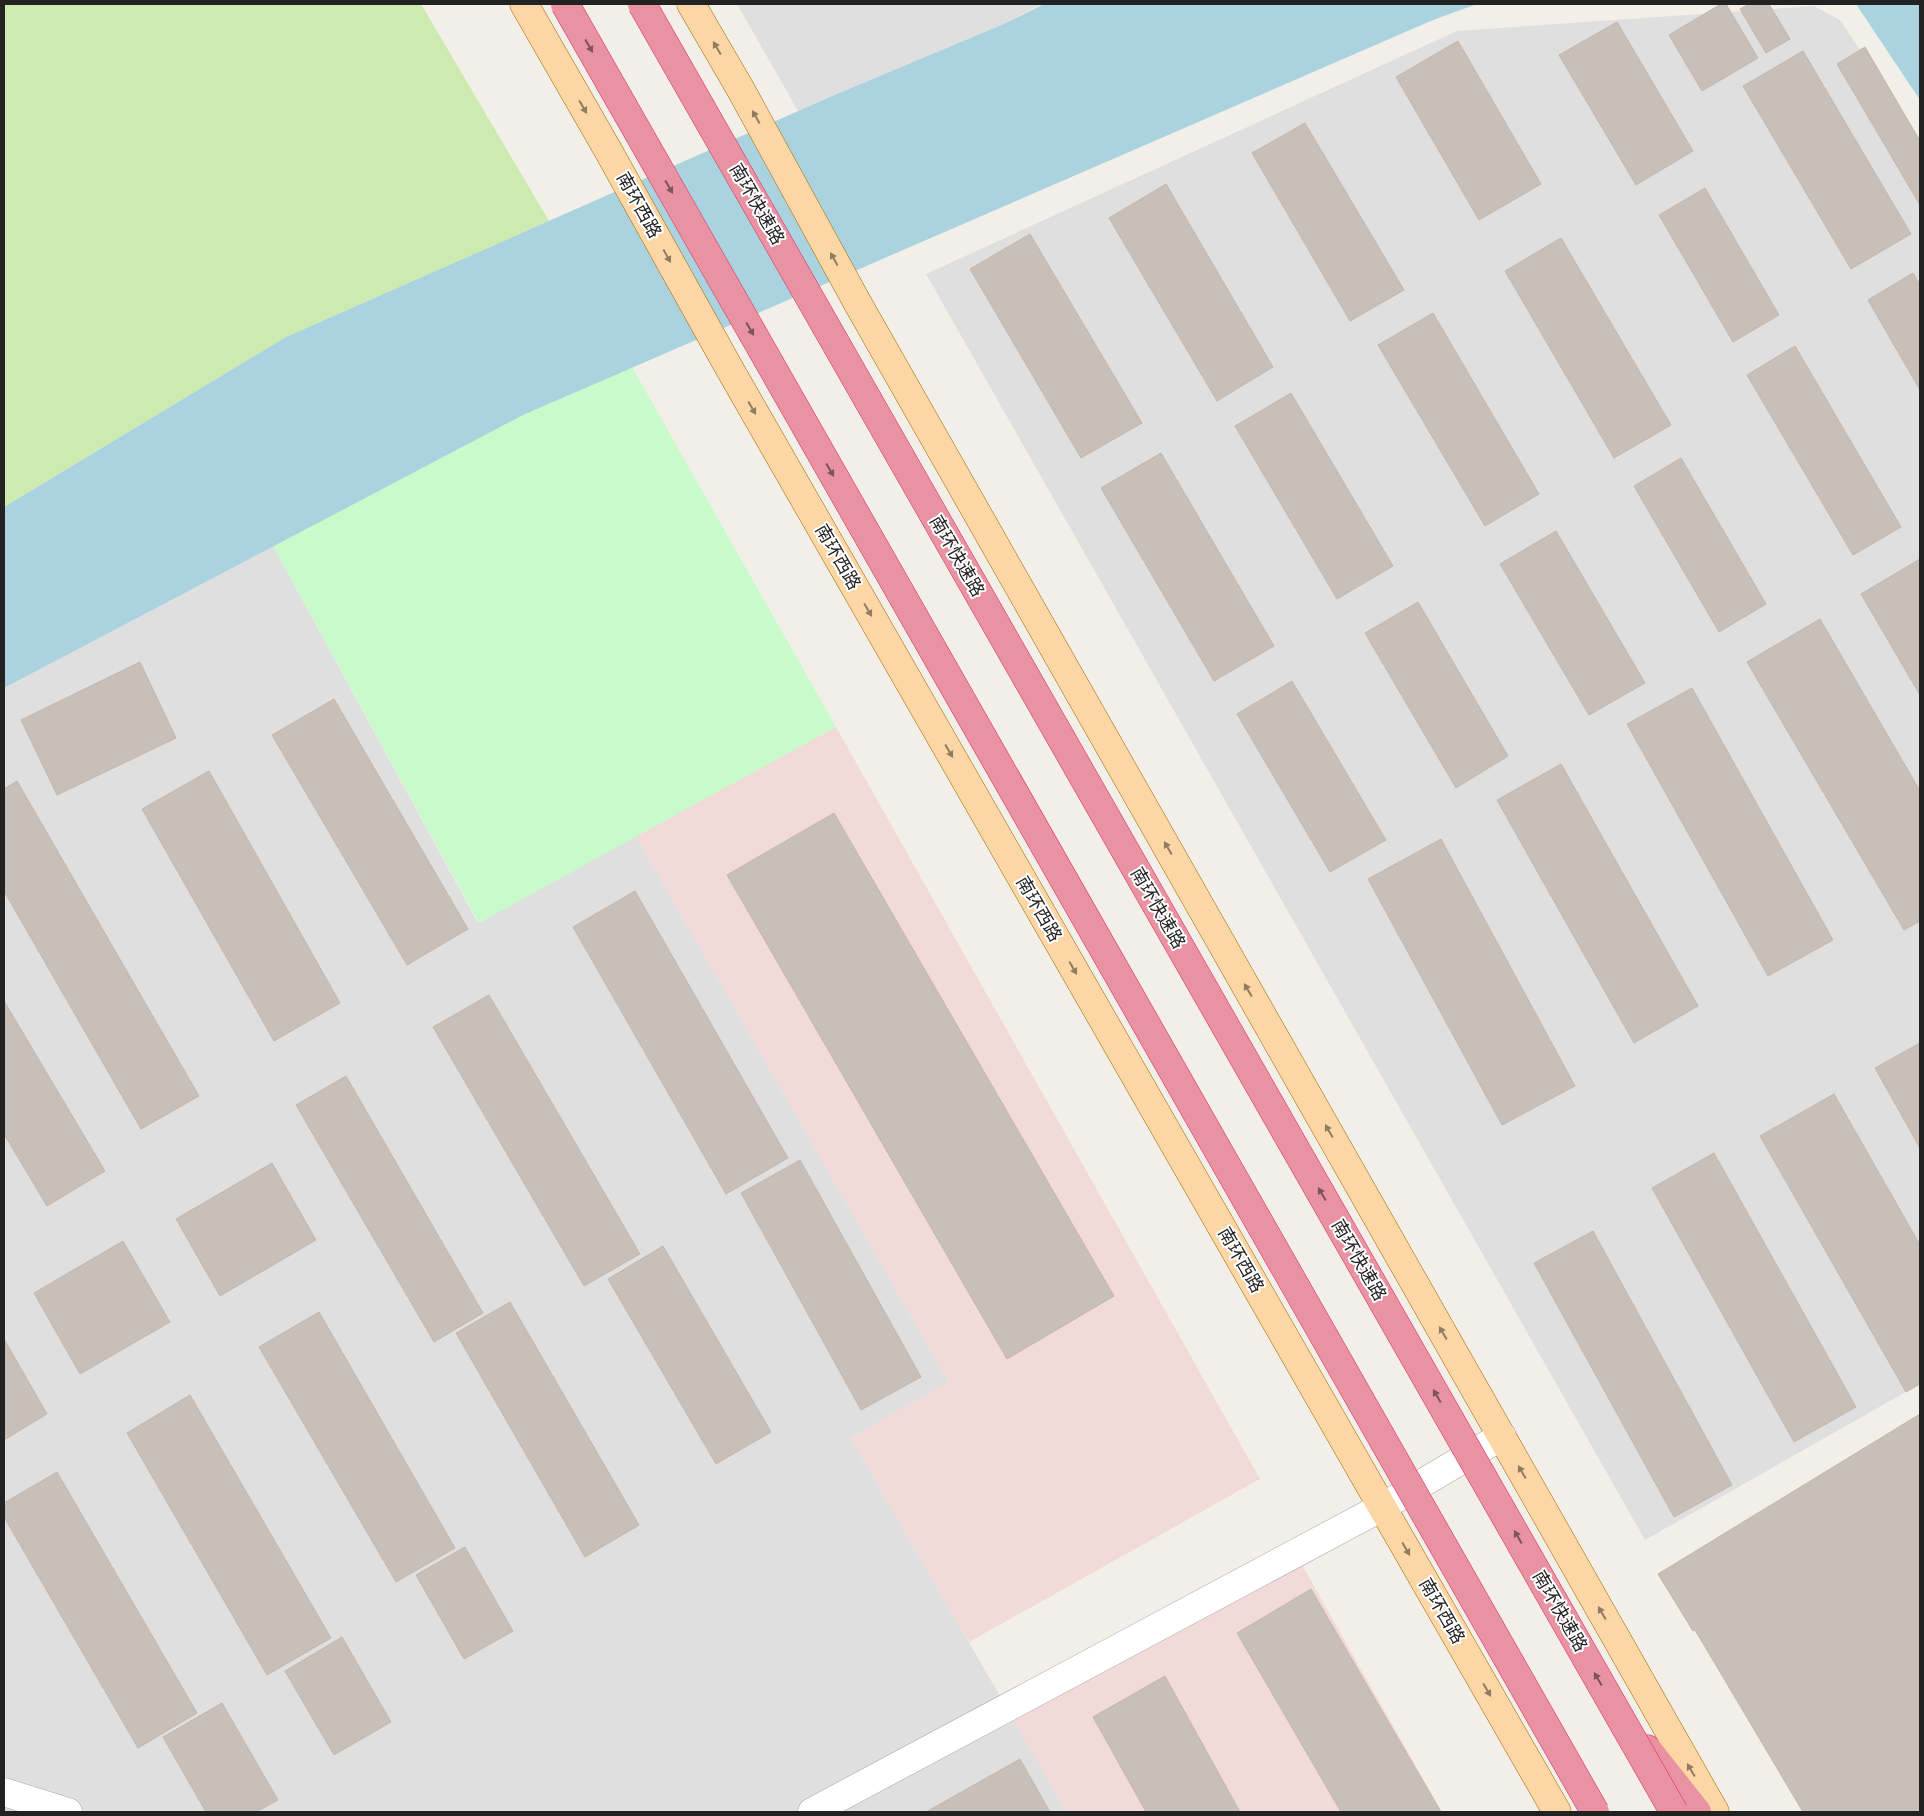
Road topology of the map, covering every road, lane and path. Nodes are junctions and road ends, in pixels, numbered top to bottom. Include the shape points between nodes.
1 (524, 4) edge
2 (565, 4) edge
3 (642, 4) edge
4 (692, 4) edge
5 (1502, 1436) junction
6 (1382, 1507) junction
7 (1613, 1705) junction
8 (1551, 1737) junction
9 (4, 1792) edge
10 (68, 1812) edge
11 (812, 1812) edge
12 (1557, 1812) edge
13 (1582, 1812) edge
14 (1594, 1812) edge
15 (1674, 1812) edge
16 (1697, 1812) edge
17 (1715, 1812) edge

1 -> 6 main road, 南环西路
2 -> 8 highway, bridge
7 -> 3 highway, 南环快速路, bridge
5 -> 4 main road via 857,302
5 - 6 street
17 -> 5 main road
6 - 11 street
6 -> 12 main road, 南环西路
7 - 15 highway, 南环快速路, bridge
7 - 16 highway, bridge
8 - 13 highway, bridge
8 - 14 highway, bridge
9 - 10 street

